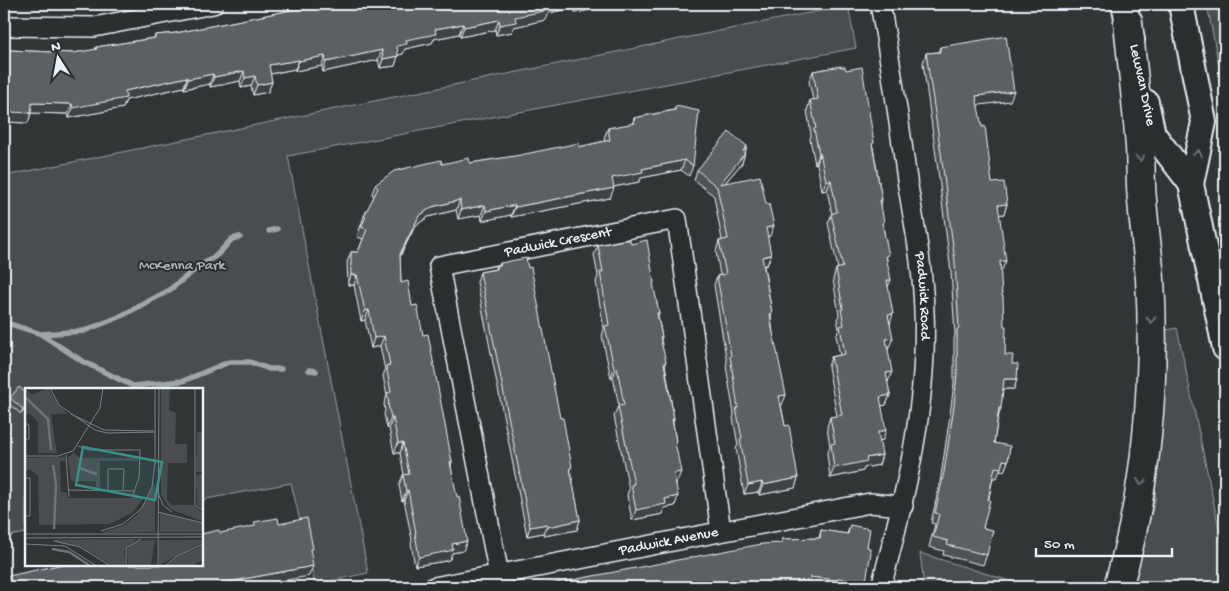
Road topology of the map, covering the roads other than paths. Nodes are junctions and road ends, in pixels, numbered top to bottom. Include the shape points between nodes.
1 (212, 4) edge
2 (880, 4) edge
3 (1167, 4) edge
4 (1181, 4) edge
5 (1126, 13) edge
6 (4, 26) edge
7 (1204, 122) junction
8 (1191, 184) junction
9 (1225, 348) edge
10 (903, 506) junction
11 (721, 531) junction
12 (499, 575) junction
13 (434, 587) edge
14 (881, 587) edge
15 (1118, 587) edge

1 - 6 street via 94,27
2 - 10 street, Padwick Road via 918,251 924,311 918,421
3 - 7 main road
4 - 7 main road, Lewvan Drive
5 - 8 main road, Lewvan Drive via 1153,134
5 -> 15 highway via 1150,279 1151,364 1143,470
8 -> 7 main road, Lewvan Drive
8 - 9 main road, Lewvan Drive
10 - 11 street, Padwick Avenue via 870,503
10 - 14 street, Padwick Road
11 - 12 street, Padwick Avenue
11 - 12 street, Padwick Crescent via 677,220 458,262 440,266
12 - 13 street, Padwick Avenue

